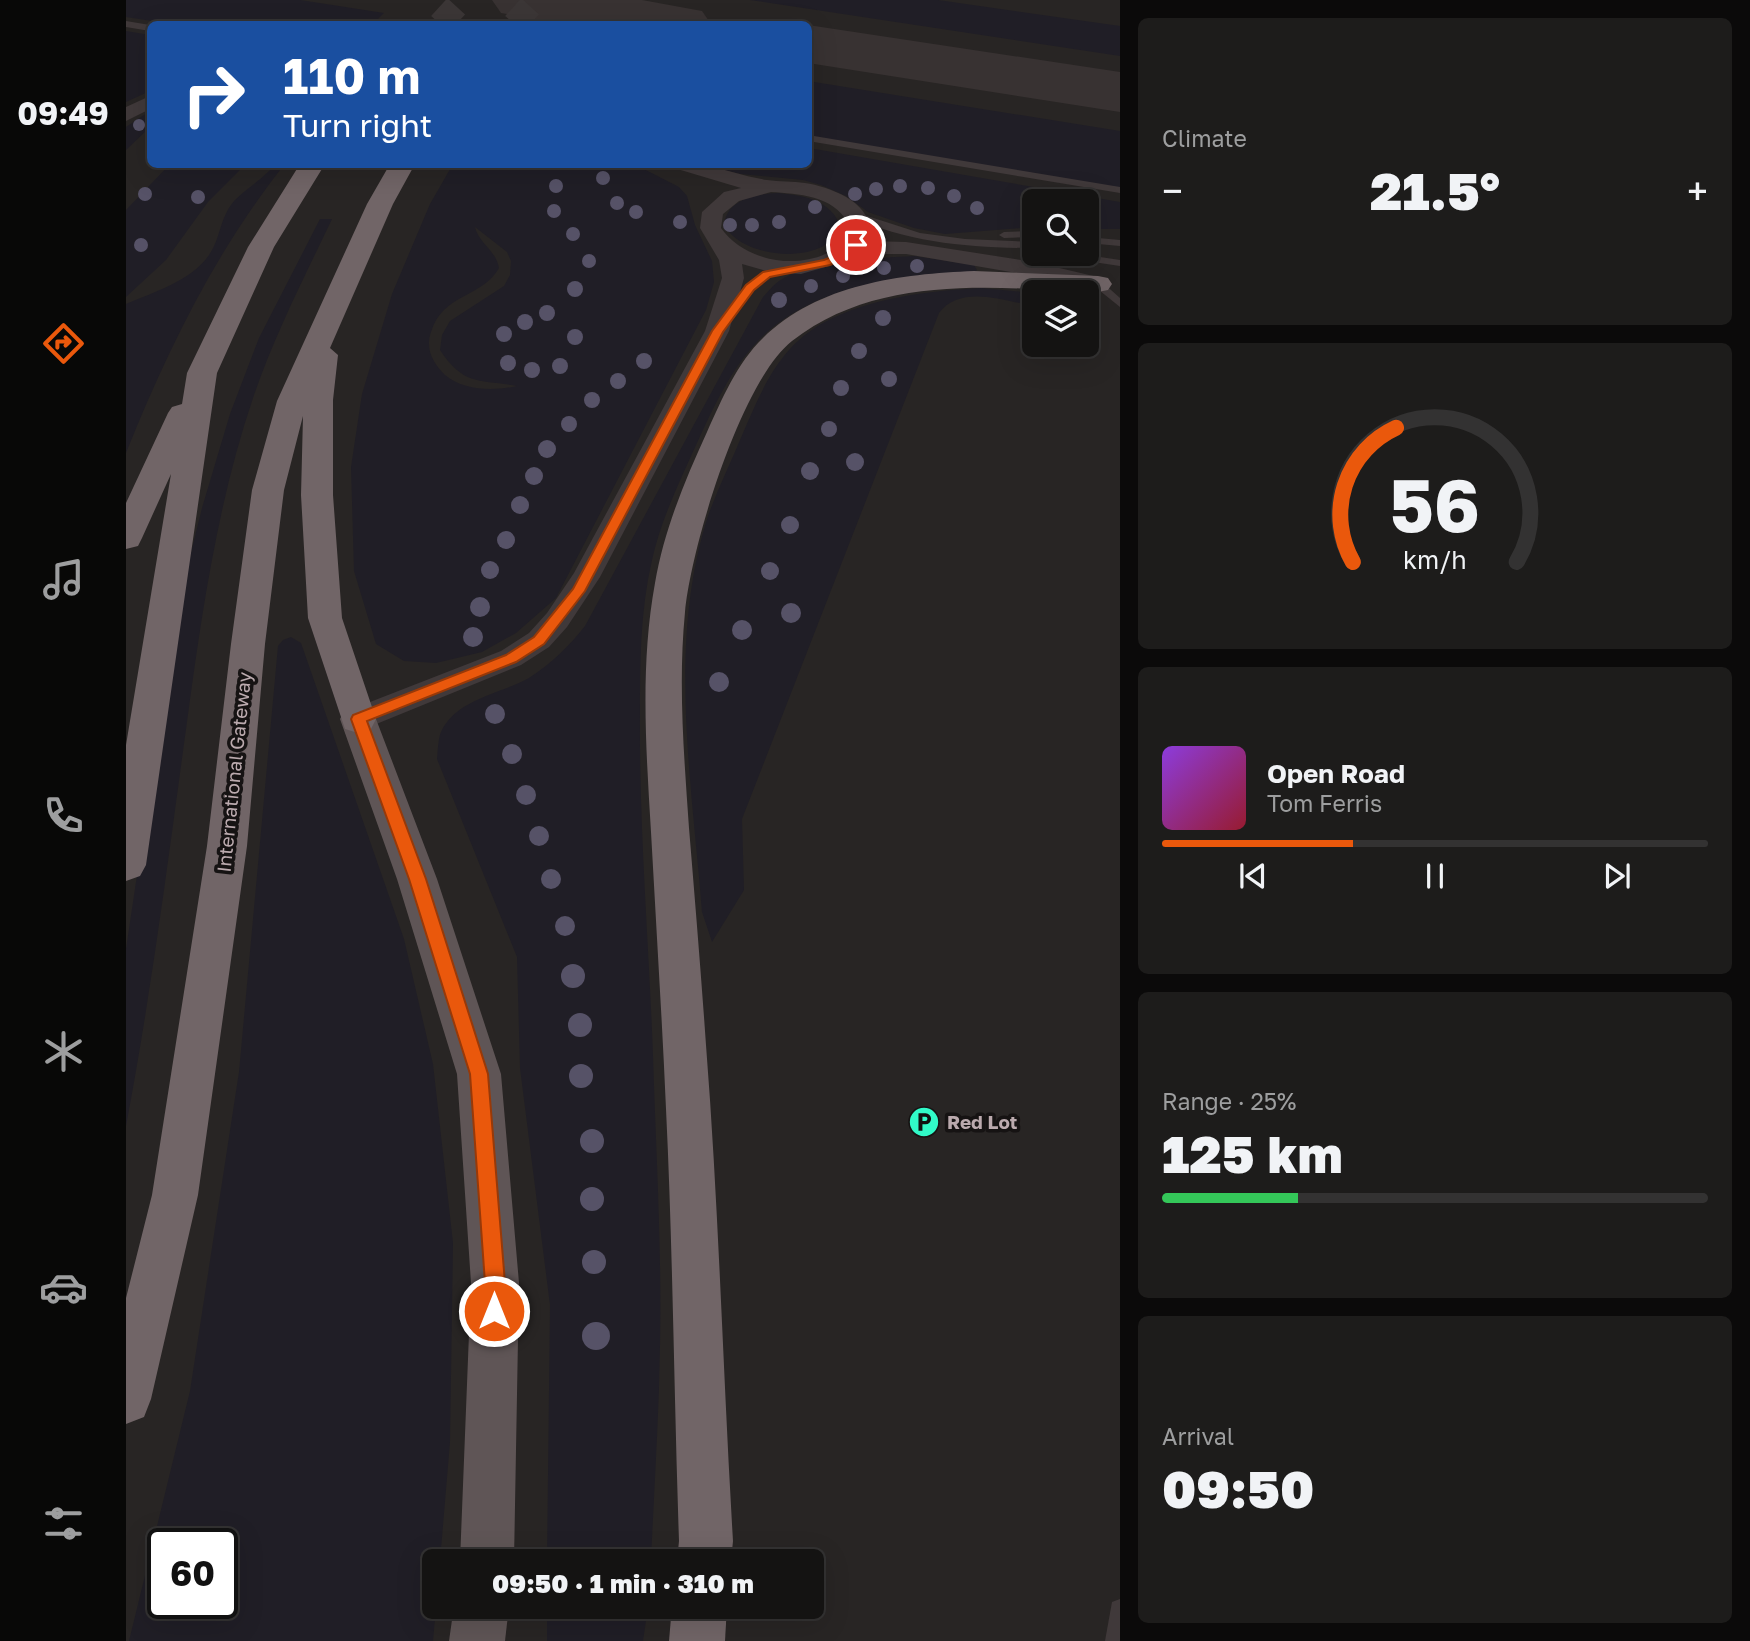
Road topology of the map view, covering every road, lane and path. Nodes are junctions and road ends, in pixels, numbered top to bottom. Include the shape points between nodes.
1 (126, 24) edge
2 (147, 28) edge
3 (147, 104) edge
4 (126, 115) edge
5 (812, 139) edge
6 (310, 168) edge
7 (401, 168) edge
8 (666, 168) edge
9 (694, 168) edge
10 (786, 187) junction
11 (1120, 190) edge
12 (712, 215) junction
13 (855, 215) junction
14 (1099, 234) edge
15 (1022, 235) edge
16 (1120, 235) edge
17 (1022, 239) edge
18 (952, 241) junction
19 (1099, 241) edge
20 (1120, 243) edge
21 (720, 246) junction
22 (1022, 247) edge
23 (1099, 249) edge
24 (1120, 252) edge
25 (844, 255) junction
26 (1080, 266) edge
27 (793, 267) junction
28 (1115, 287) edge
29 (330, 314) junction
30 (718, 331) junction
31 (202, 373) junction
32 (126, 538) edge
33 (358, 719) junction
34 (126, 865) edge
35 (126, 1399) edge
36 (487, 1549) edge
37 (705, 1549) edge
38 (1120, 1610) edge
39 (480, 1619) edge
40 (700, 1619) edge
41 (477, 1641) edge
42 (697, 1641) edge
43 (1116, 1641) edge

1 - 2 lane
3 - 4 street
5 - 11 lane
6 - 31 highway via 261,247
7 - 29 highway, International Gateway
8 - 12 street via 702,192 711,202
9 - 10 street via 731,180
10 - 12 street via 748,190 730,197
10 - 13 street via 836,198
12 - 21 street via 711,233
13 - 18 lane via 894,231
13 - 25 street via 861,233
14 - 16 lane
15 - 18 lane
17 - 18 lane
18 - 22 lane
19 - 20 lane
21 - 27 street via 760,264
21 - 30 street via 730,259 733,278
23 - 24 lane
25 - 27 street
25 - 28 street via 870,247 906,248
26 - 28 lane
27 - 30 street via 758,281
28 - 37 highway via 962,279 913,283 864,292 803,321 766,350 751,369 687,520 671,585 663,660 687,1086
29 - 33 highway via 318,400 317,495 325,618
29 - 35 highway, International Gateway via 292,401 268,490 227,846 175,1195
30 - 33 street via 586,577 549,630 511,658
31 - 32 highway
31 - 34 highway
33 - 36 main road via 417,879 479,1074 495,1283
38 - 43 lane
39 - 41 main road
40 - 42 highway

